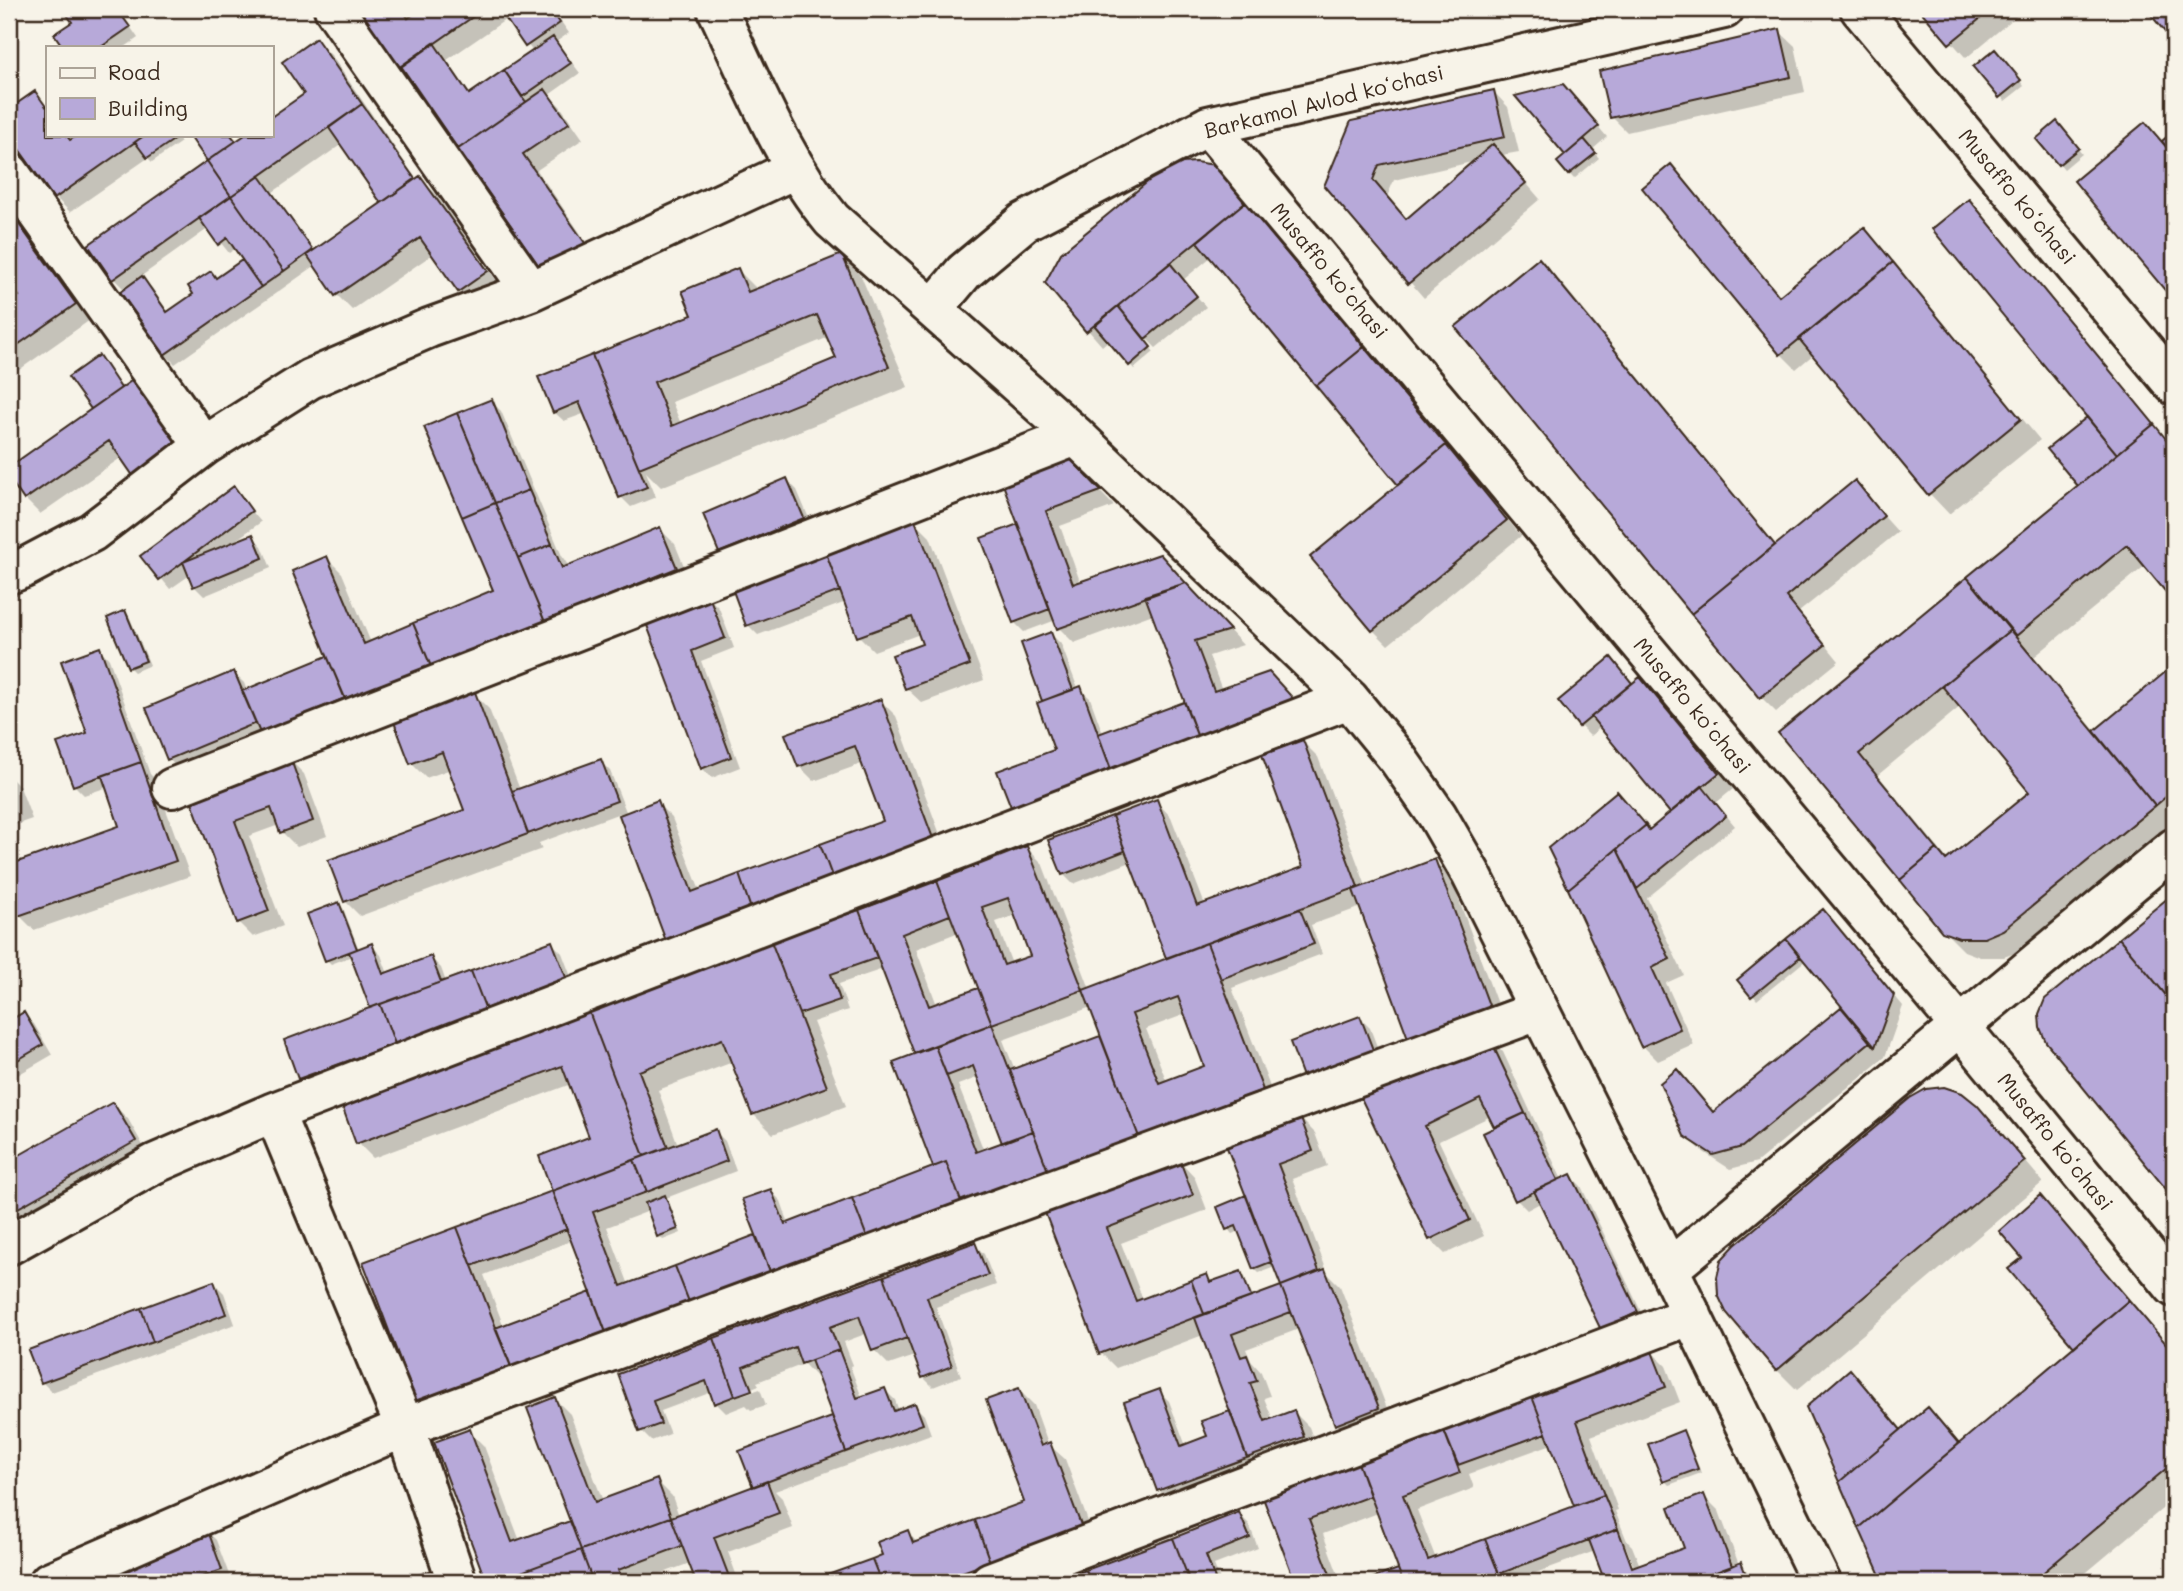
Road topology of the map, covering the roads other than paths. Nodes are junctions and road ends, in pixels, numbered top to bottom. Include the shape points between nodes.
1 (334, 9) edge
2 (716, 9) edge
3 (1724, 9) edge
4 (1860, 9) edge
5 (1208, 126) junction
6 (794, 169) junction
7 (9, 172) edge
8 (531, 291) junction
9 (933, 309) junction
10 (2174, 385) edge
11 (1076, 436) junction
12 (204, 446) junction
13 (9, 574) edge
14 (1349, 699) junction
15 (172, 788) dead end
16 (2174, 848) edge
17 (1538, 1011) junction
18 (1960, 1026) junction
19 (274, 1112) junction
20 (9, 1245) edge
21 (1669, 1269) junction
22 (2174, 1287) edge
23 (1692, 1315) junction
24 (405, 1427) junction
25 (50, 1582) edge
26 (457, 1582) edge
27 (990, 1582) edge
28 (1821, 1582) edge

1 - 8 street
2 - 6 street
3 - 5 street, Barkamol Avlod koʻchasi
4 - 10 street, Musaffo koʻchasi
5 - 9 street, Barkamol Avlod koʻchasi via 1024,222 964,272
5 - 18 street, Musaffo koʻchasi
6 - 8 street
6 - 9 street via 832,220
7 - 12 street
8 - 12 street via 310,379
9 - 11 street
11 - 14 street
11 - 15 street
12 - 13 street via 92,532
14 - 17 street via 1437,815
14 - 19 street
16 - 18 street
17 - 21 street
17 - 24 street
18 - 21 street
18 - 22 street, Musaffo koʻchasi
19 - 20 street via 154,1164
19 - 24 street
21 - 23 street
23 - 27 street
23 - 28 street
24 - 25 street
24 - 26 street

